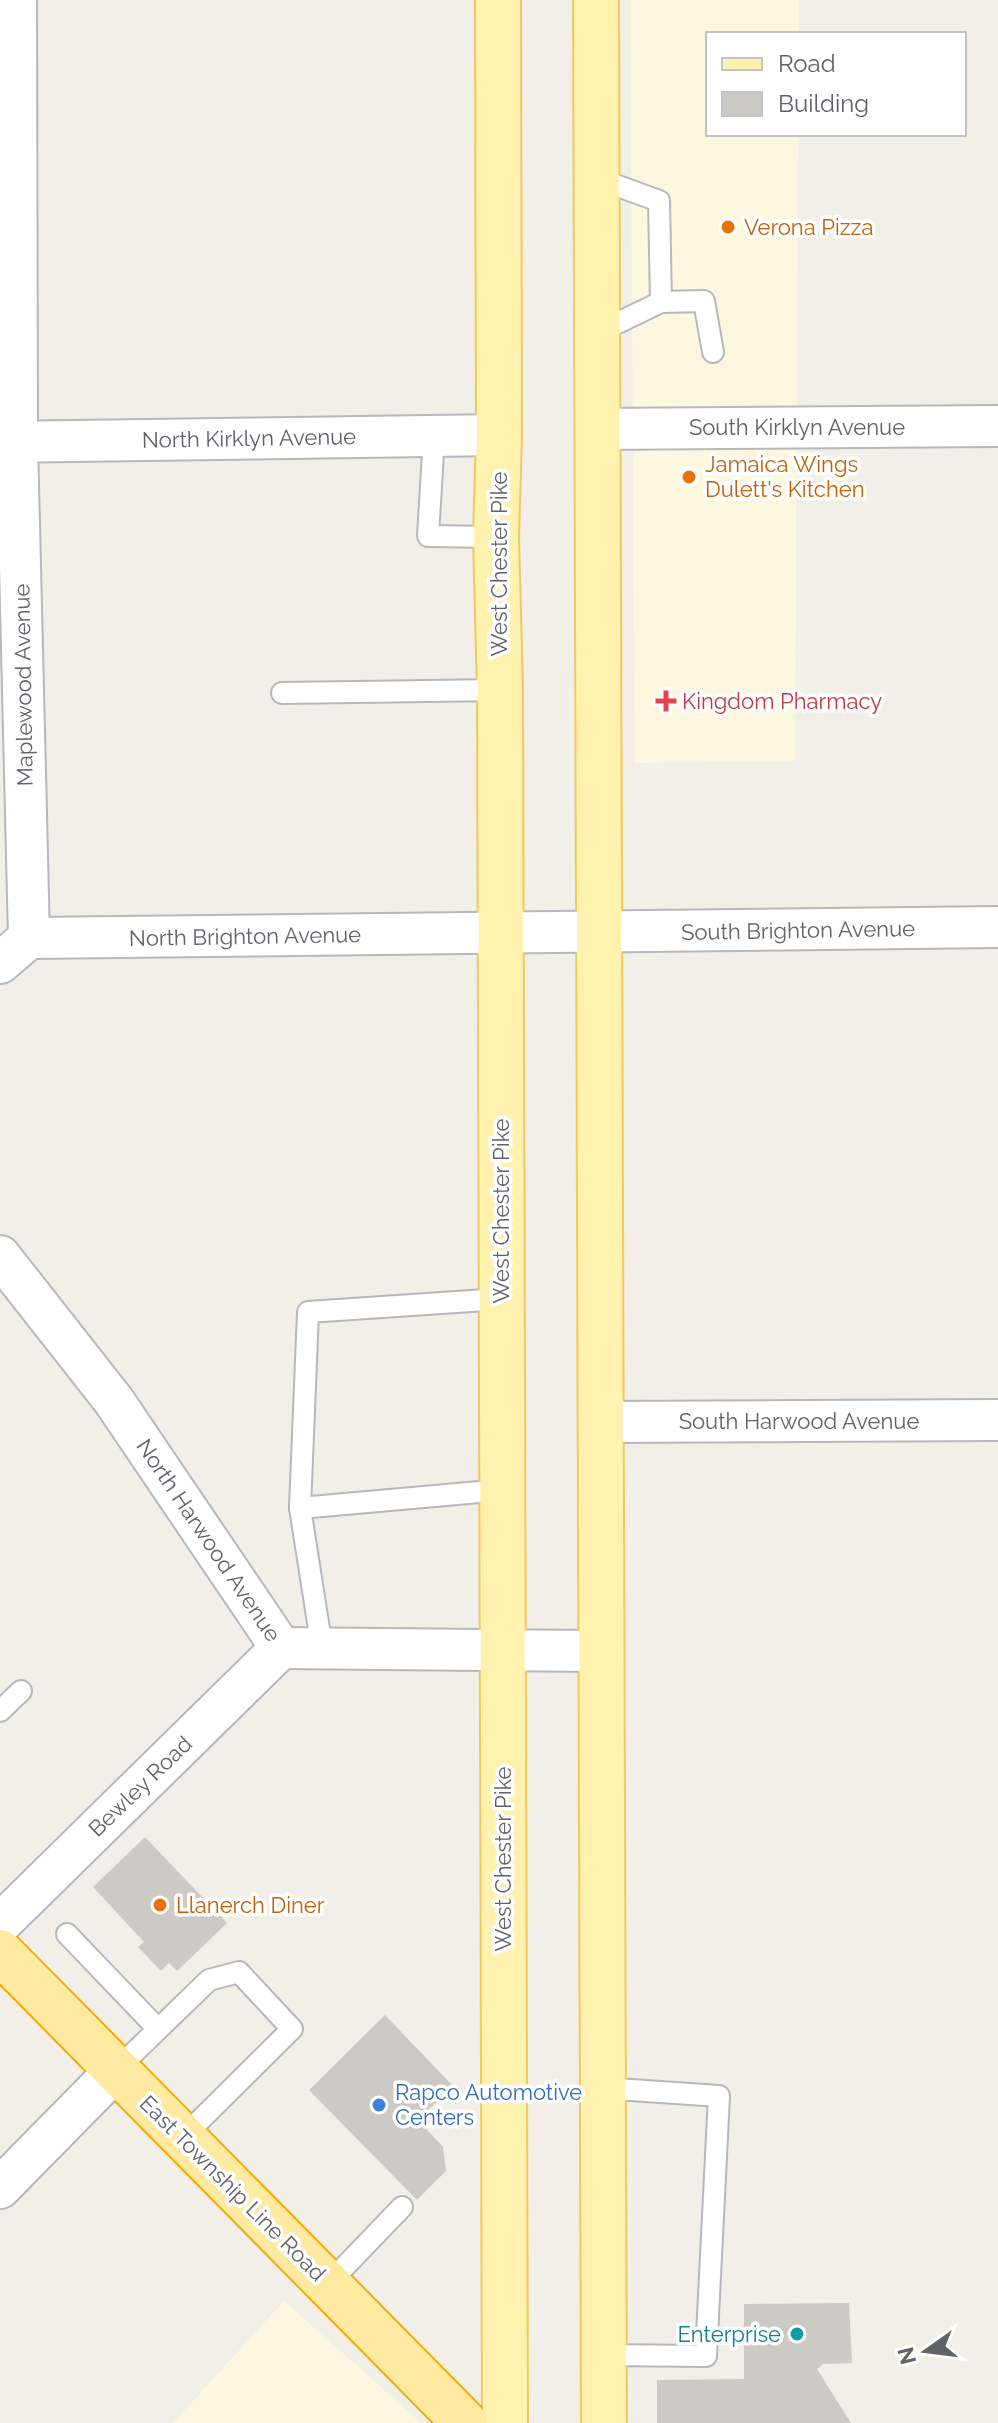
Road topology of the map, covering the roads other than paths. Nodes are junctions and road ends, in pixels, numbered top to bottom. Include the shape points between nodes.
1 (16, 0) edge
2 (498, 0) edge
3 (596, 0) edge
4 (596, 178) junction
5 (661, 302) junction
6 (597, 333) junction
7 (713, 352) dead end
8 (998, 426) edge
9 (597, 429) junction
10 (499, 435) junction
11 (434, 436) junction
12 (8, 442) edge
13 (496, 537) junction
14 (500, 690) junction
15 (282, 693) dead end
16 (998, 927) edge
17 (599, 932) junction
18 (500, 934) junction
19 (14, 951) edge
20 (0, 1256) edge
21 (501, 1299) junction
22 (998, 1420) edge
23 (600, 1422) junction
24 (502, 1490) junction
25 (300, 1508) junction
26 (281, 1648) junction
27 (322, 1648) junction
28 (503, 1650) junction
29 (601, 1651) junction
30 (21, 1691) dead end
31 (0, 1711) edge
32 (0, 1924) edge
33 (67, 1934) dead end
34 (0, 1952) edge
35 (157, 2028) junction
36 (116, 2070) junction
37 (602, 2088) junction
38 (183, 2137) junction
39 (0, 2188) edge
40 (402, 2207) dead end
41 (328, 2284) junction
42 (603, 2355) junction
43 (465, 2423) edge
44 (505, 2423) edge
45 (604, 2423) edge

1 - 12 street, Maplewood Avenue
2 - 10 main road, West Chester Pike
3 - 4 main road
4 - 5 lane via 659,201
4 - 6 main road
5 - 6 lane
5 - 7 lane via 704,301
6 - 9 main road
8 - 9 street, South Kirklyn Avenue
9 - 17 main road
10 - 11 street, North Kirklyn Avenue
10 - 13 main road, West Chester Pike
11 - 12 street, North Kirklyn Avenue
11 - 13 lane via 428,536
12 - 19 street, Maplewood Avenue
13 - 14 main road, West Chester Pike
14 - 15 lane
14 - 18 main road, West Chester Pike
16 - 17 street, South Brighton Avenue
17 - 18 street, South Brighton Avenue
17 - 23 main road
18 - 19 street, North Brighton Avenue
18 - 21 main road, West Chester Pike
20 - 26 street, North Harwood Avenue via 122,1412
21 - 24 main road, West Chester Pike
21 - 25 lane via 308,1312
22 - 23 street, South Harwood Avenue
23 - 29 main road
24 - 25 lane
24 - 28 main road, West Chester Pike
25 - 27 lane
26 - 27 street, North Harwood Avenue
26 - 32 street, Bewley Road
27 - 28 street, North Harwood Avenue
28 - 29 street, North Harwood Avenue
28 - 44 main road, West Chester Pike
29 - 37 main road
30 - 31 lane
33 - 35 lane
34 - 36 highway, East Township Line Road
35 - 36 lane
35 - 38 lane via 209,1980 239,1972 292,2029
36 - 38 highway, East Township Line Road
36 - 39 street
37 - 42 main road
37 - 42 lane via 719,2096 706,2356
38 - 41 highway, East Township Line Road
40 - 41 lane
41 - 43 highway, East Township Line Road
42 - 45 main road

